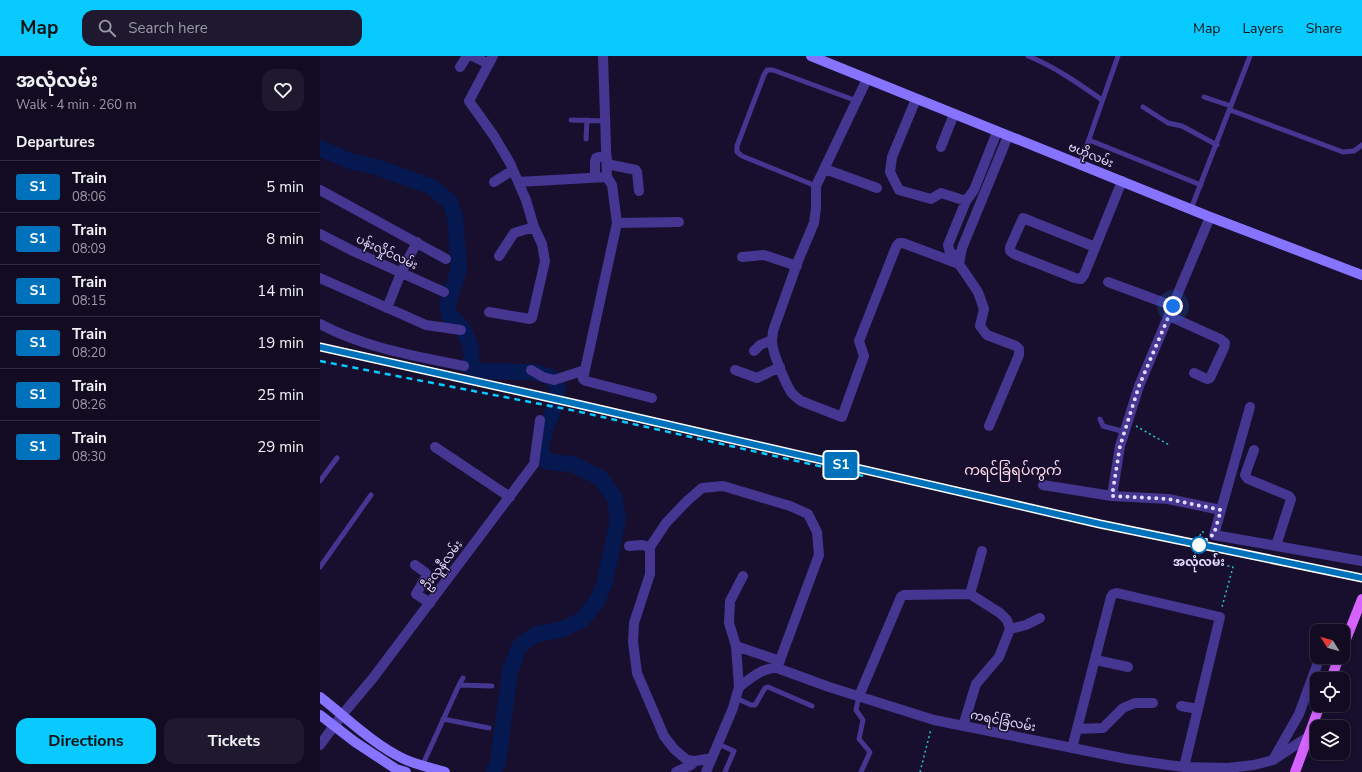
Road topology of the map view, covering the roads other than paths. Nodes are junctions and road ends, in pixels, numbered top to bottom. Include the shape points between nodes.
1 (466, 56) edge
2 (472, 56) edge
3 (603, 56) edge
4 (811, 56) edge
5 (1028, 56) edge
6 (1118, 56) edge
7 (1250, 56) edge
8 (491, 60) edge
9 (460, 67) dead end
10 (867, 79) junction
11 (1204, 97) dead end
12 (916, 99) junction
13 (1102, 100) junction
14 (856, 102) junction
15 (1143, 107) dead end
16 (1231, 108) junction
17 (954, 114) junction
18 (571, 120) dead end
19 (587, 120) junction
20 (606, 121) junction
21 (997, 132) junction
22 (1008, 136) junction
23 (586, 139) dead end
24 (1089, 140) junction
25 (1217, 145) junction
26 (1362, 145) edge
27 (941, 147) dead end
28 (607, 161) junction
29 (1080, 165) junction
30 (825, 169) junction
31 (513, 170) junction
32 (595, 177) junction
33 (607, 177) junction
34 (1122, 181) junction
35 (494, 182) dead end
36 (518, 182) junction
37 (1201, 185) junction
38 (816, 186) junction
39 (877, 188) dead end
40 (320, 190) edge
41 (639, 191) dead end
42 (966, 201) junction
43 (1191, 209) junction
44 (1210, 217) junction
45 (679, 222) dead end
46 (617, 223) junction
47 (534, 226) junction
48 (320, 234) edge
49 (417, 242) junction
50 (1095, 247) junction
51 (499, 256) dead end
52 (742, 257) dead end
53 (446, 258) dead end
54 (960, 261) junction
55 (796, 266) junction
56 (401, 273) junction
57 (1362, 275) edge
58 (320, 278) edge
59 (1108, 282) dead end
60 (444, 292) dead end
61 (1173, 306) junction
62 (387, 308) junction
63 (489, 312) dead end
64 (1169, 316) junction
65 (320, 324) edge
66 (461, 330) dead end
67 (772, 340) junction
68 (754, 351) dead end
69 (464, 366) dead end
70 (780, 367) junction
71 (531, 370) dead end
72 (585, 370) junction
73 (735, 370) dead end
74 (1194, 373) dead end
75 (652, 398) dead end
76 (1250, 407) dead end
77 (1100, 419) dead end
78 (540, 420) dead end
79 (989, 426) dead end
80 (1125, 432) junction
81 (435, 447) dead end
82 (1254, 450) dead end
83 (337, 458) dead end
84 (320, 481) edge
85 (1043, 485) dead end
86 (371, 495) dead end
87 (1112, 496) junction
88 (510, 497) junction
89 (1221, 510) junction
90 (629, 546) dead end
91 (1276, 546) junction
92 (650, 547) junction
93 (982, 551) dead end
94 (1362, 561) edge
95 (415, 565) dead end
96 (320, 567) edge
97 (743, 576) dead end
98 (970, 594) junction
99 (430, 603) junction
100 (1361, 603) edge
101 (1040, 618) dead end
102 (1010, 629) junction
103 (1350, 630) edge
104 (736, 646) junction
105 (1096, 660) junction
106 (778, 664) junction
107 (1317, 664) edge
108 (1128, 667) dead end
109 (463, 678) dead end
110 (459, 685) junction
111 (492, 686) dead end
112 (739, 687) junction
113 (859, 696) junction
114 (320, 697) edge
115 (736, 698) junction
116 (1153, 703) dead end
117 (812, 706) dead end
118 (1181, 706) dead end
119 (1198, 709) junction
120 (1317, 712) edge
121 (320, 715) edge
122 (342, 715) junction
123 (443, 719) junction
124 (334, 726) junction
125 (963, 726) junction
126 (489, 728) dead end
127 (1077, 730) junction
128 (1308, 737) junction
129 (718, 744) junction
130 (320, 745) edge
131 (1072, 748) junction
132 (712, 758) junction
133 (1273, 760) junction
134 (695, 761) junction
135 (1184, 767) junction
136 (420, 769) edge
137 (406, 772) edge
138 (445, 772) edge
139 (676, 772) edge
140 (706, 772) edge
141 (725, 772) edge
142 (861, 772) edge
143 (1295, 772) edge

1 - 9 street
2 - 8 street
3 - 20 street
4 - 10 main road, ဗဟိုလမ်း
5 - 13 lane via 1052,66
6 - 13 lane
7 - 16 lane
8 - 31 street via 469,101 494,136
10 - 12 main road, ဗဟိုလမ်း
10 - 14 street
11 - 16 lane
12 - 17 main road, ဗဟိုလမ်း
12 - 42 street via 892,157 890,172 899,190 931,199 941,193
13 - 24 lane
14 - 30 street
14 - 38 lane via 773,70 767,70 764,76 737,146 737,152
15 - 25 lane via 1168,123 1182,126
16 - 25 lane
16 - 26 lane via 1343,152 1354,151
17 - 21 main road, ဗဟိုလမ်း
17 - 27 street
18 - 19 lane
19 - 20 lane
19 - 23 lane
20 - 28 street
21 - 22 main road, ဗဟိုလမ်း
21 - 42 street via 974,190
22 - 29 main road, ဗဟိုလမ်း
22 - 54 street via 962,248
24 - 29 lane
24 - 37 lane
25 - 37 lane
28 - 32 street via 596,158
28 - 33 street
28 - 41 street via 636,170
29 - 34 main road, ဗဟိုလမ်း
30 - 38 street
30 - 39 street
31 - 35 street
31 - 36 street
32 - 33 street
32 - 36 street
33 - 46 street via 612,185
34 - 43 main road, ဗဟိုလမ်း
34 - 50 street
36 - 47 street
37 - 43 lane
38 - 55 street via 814,223
40 - 49 street
42 - 54 street via 948,245 950,253
43 - 44 main road, ဗဟိုလမ်း
44 - 57 main road, ဗဟိုလမ်း
44 - 61 street
45 - 46 street
46 - 72 street
47 - 51 street via 514,233
47 - 63 street via 542,244 545,261 534,315 530,319
48 - 56 street, ပန်းလှိုင်လမ်း
49 - 53 street
49 - 56 street
50 - 50 street via 1081,279 1010,252 1023,218
52 - 55 street via 764,255
54 - 70 street via 899,243 859,341 864,356 842,417 800,401 792,392
54 - 79 street via 978,292 984,309 980,326 987,335 1019,349 1019,355
55 - 67 street
56 - 60 street, ပန်းလှိုင်လမ်း
56 - 62 street
58 - 62 street
59 - 61 street
61 - 64 street
62 - 66 street via 426,325
64 - 74 street via 1224,343 1210,378
64 - 80 street via 1139,386
65 - 69 street via 387,350
67 - 68 street
67 - 70 street
70 - 73 street via 757,378
71 - 72 street via 554,380
72 - 75 street via 583,379 586,381
76 - 89 street
77 - 80 lane via 1103,426
78 - 88 street, ဦးလူနီလမ်း via 534,464
80 - 87 street via 1120,446
81 - 88 street
82 - 91 street via 1245,475 1248,479 1292,499
83 - 84 lane
85 - 87 street
86 - 96 lane
87 - 89 street via 1168,499
88 - 99 street, ဦးလူနီလမ်း
89 - 91 street via 1214,534
90 - 92 street
91 - 94 street
92 - 106 street via 666,523 702,488 723,486 808,514 817,532 818,555
92 - 134 street via 650,574 634,623 633,642 637,673 664,736 687,760
93 - 98 street
95 - 99 street via 426,573 416,594
97 - 104 street via 730,601 729,623
98 - 102 street via 1000,613 1007,620
98 - 113 street via 908,594 901,598
99 - 122 street, ဦးလူနီလမ်း
100 - 103 main road
101 - 102 street
102 - 125 street via 999,657 976,684
104 - 106 street, ကရင်ခြံလမ်း
104 - 112 street
105 - 108 street
105 - 119 street via 1113,594 1220,616
105 - 127 street
106 - 112 street
106 - 113 street, ကရင်ခြံလမ်း via 801,677
107 - 133 street via 1299,714
109 - 110 lane
110 - 111 lane
110 - 123 lane
112 - 115 street
113 - 125 street, ကရင်ခြံလမ်း via 934,720
113 - 142 lane via 856,710 863,720 859,739 870,752
114 - 122 main road
115 - 117 lane via 755,705 768,687
115 - 129 street
116 - 127 street via 1135,703 1123,708 1103,728
118 - 119 street
119 - 135 street
120 - 128 main road
121 - 124 main road
122 - 124 street, ဦးလူနီလမ်း
122 - 136 main road via 366,735
123 - 126 lane
123 - 136 lane
124 - 130 street, ဦးလူနီလမ်း
124 - 137 main road via 355,742
125 - 131 street, ကရင်ခြံလမ်း
127 - 131 street
128 - 133 street
128 - 143 main road
129 - 132 street
129 - 141 lane via 734,751
131 - 135 street, ကရင်ခြံလမ်း
132 - 134 street
132 - 140 street
133 - 135 street, ကရင်ခြံလမ်း via 1243,767
134 - 139 street
136 - 138 main road

